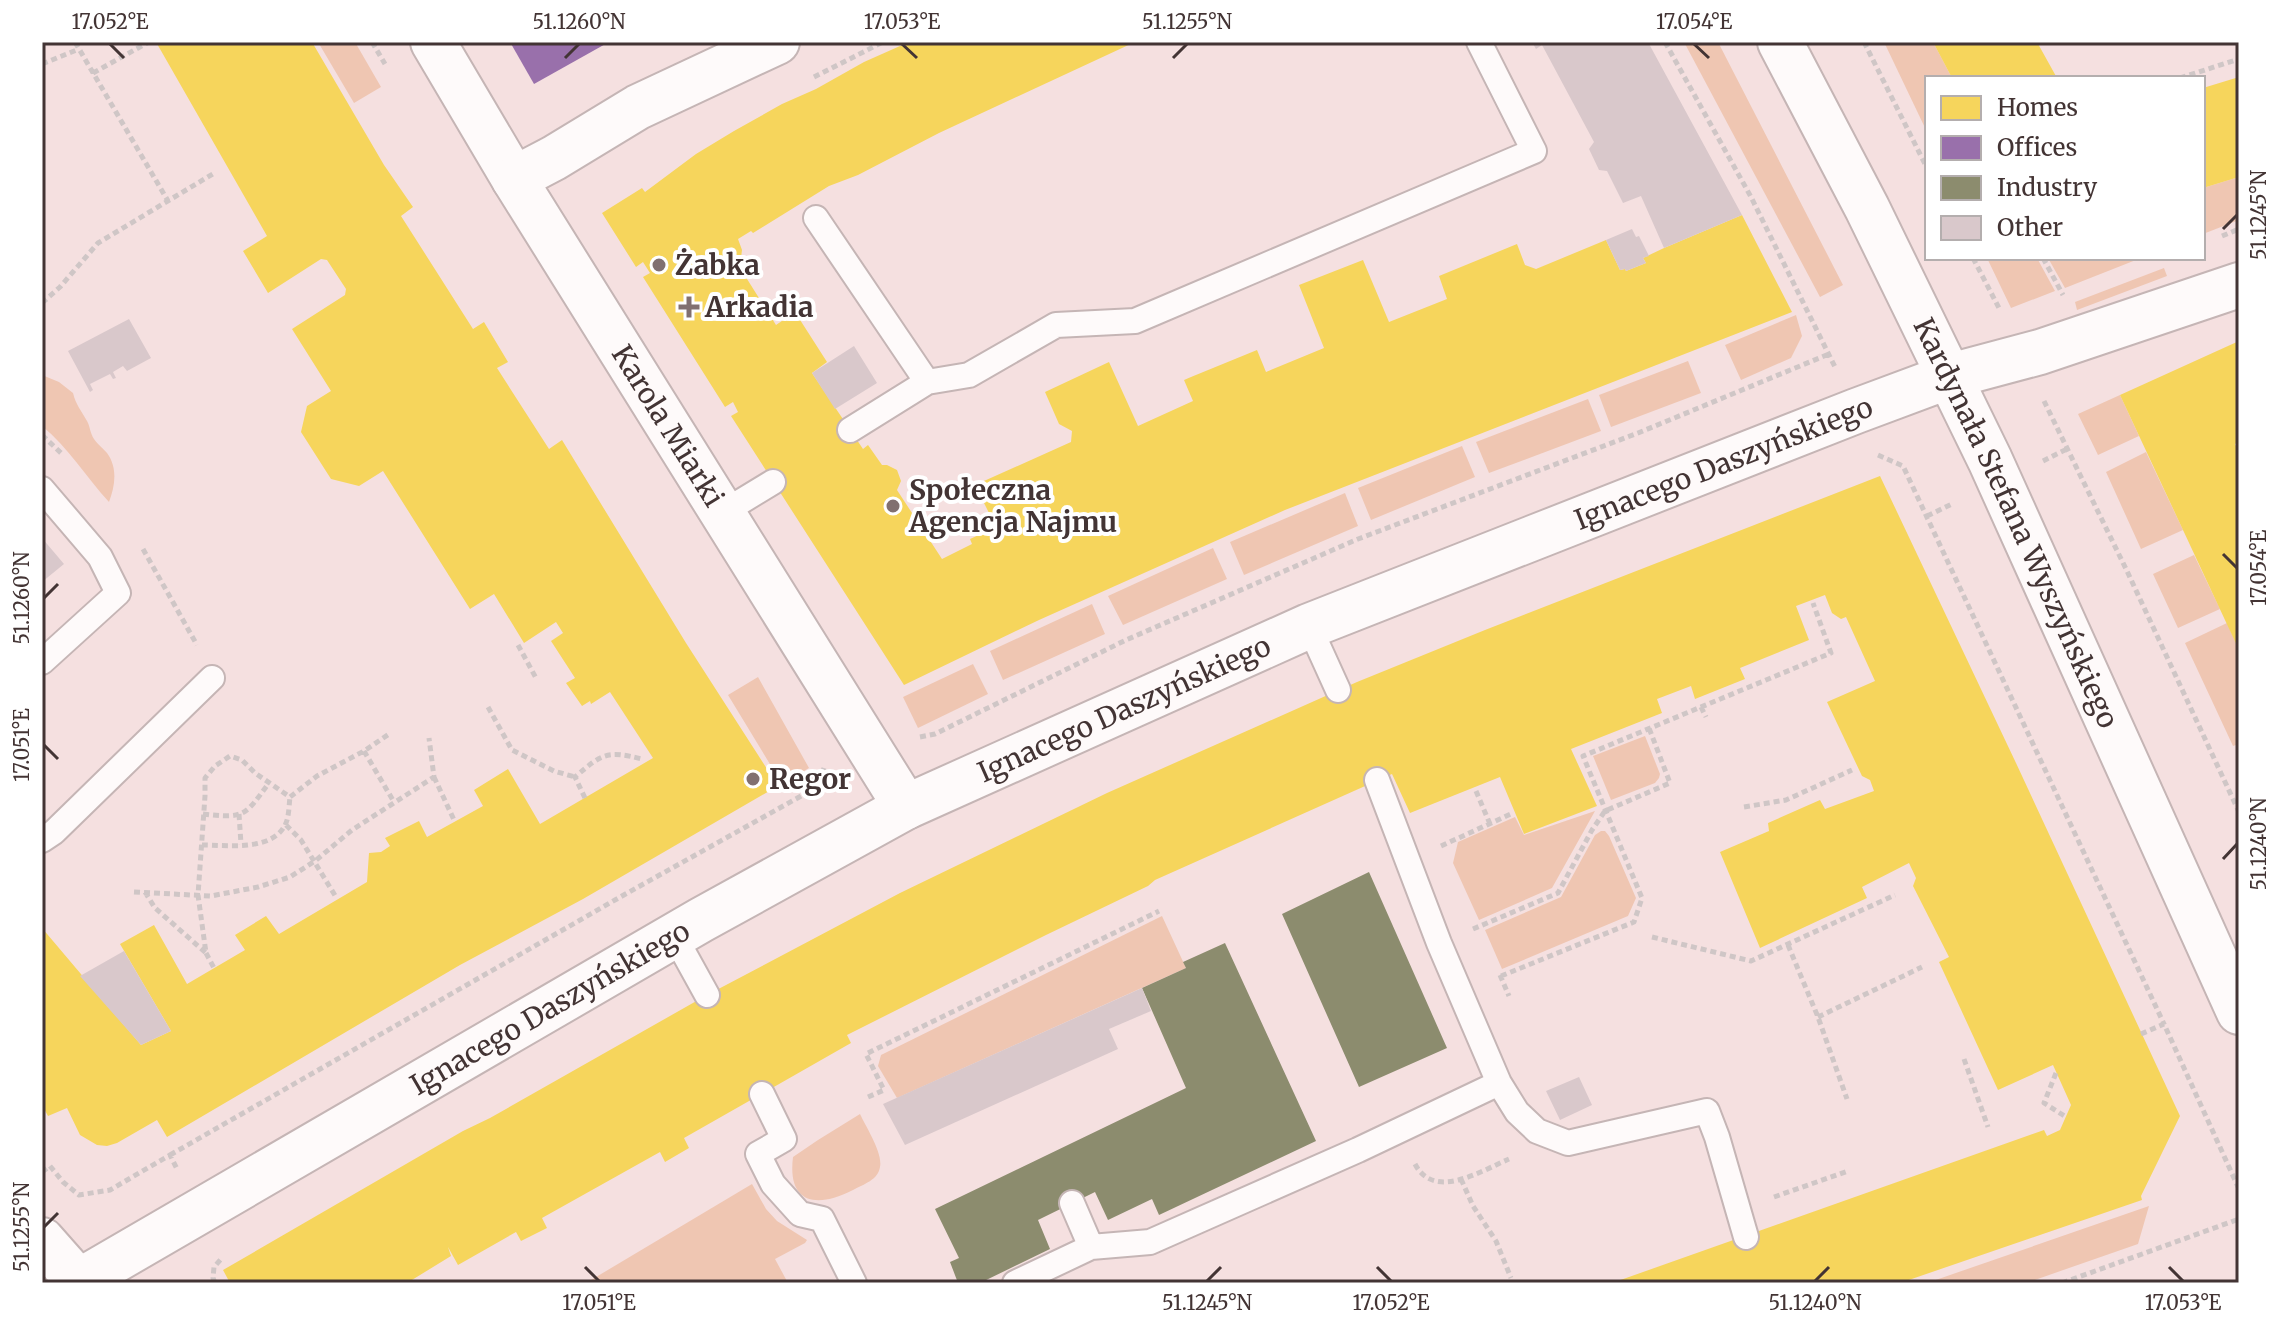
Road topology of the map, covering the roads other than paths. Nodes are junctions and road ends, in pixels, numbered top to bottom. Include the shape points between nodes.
1 (433, 42) edge
2 (777, 42) edge
3 (1479, 42) edge
4 (1780, 42) edge
5 (514, 179) junction
6 (816, 218) dead end
7 (2239, 285) edge
8 (1950, 376) junction
9 (927, 382) junction
10 (850, 430) dead end
11 (773, 482) dead end
12 (42, 489) edge
13 (722, 513) junction
14 (1309, 626) junction
15 (42, 662) edge
16 (212, 678) dead end
17 (1338, 690) dead end
18 (1377, 780) dead end
19 (906, 807) junction
20 (46, 830) edge
21 (675, 937) junction
22 (707, 995) dead end
23 (2239, 1012) edge
24 (1499, 1083) junction
25 (762, 1094) dead end
26 (1072, 1203) dead end
27 (1746, 1237) dead end
28 (42, 1240) edge
29 (1091, 1247) junction
30 (78, 1283) edge
31 (854, 1283) edge
32 (1015, 1283) edge

1 - 5 street, Karola Miarki
2 - 5 street via 638,107
3 - 9 lane via 1534,151 1135,321 1056,325 969,375
4 - 8 street, Kardynała Stefana Wyszyńskiego
5 - 13 street, Karola Miarki
6 - 9 lane
7 - 8 street, Ignacego Daszyńskiego via 2040,352
8 - 14 street, Ignacego Daszyńskiego
8 - 23 street, Kardynała Stefana Wyszyńskiego
9 - 10 lane
11 - 13 lane
12 - 15 lane via 100,557 118,593
13 - 19 street, Karola Miarki
14 - 17 lane
14 - 19 street, Ignacego Daszyńskiego
16 - 20 lane
18 - 24 lane
19 - 21 street, Ignacego Daszyńskiego
21 - 22 lane
21 - 30 street, Ignacego Daszyńskiego
24 - 27 lane via 1537,1131 1568,1143 1707,1111
24 - 29 lane via 1150,1242
25 - 31 lane via 784,1139 758,1154 773,1184 793,1207 822,1219
26 - 29 lane
28 - 30 street
29 - 32 lane

